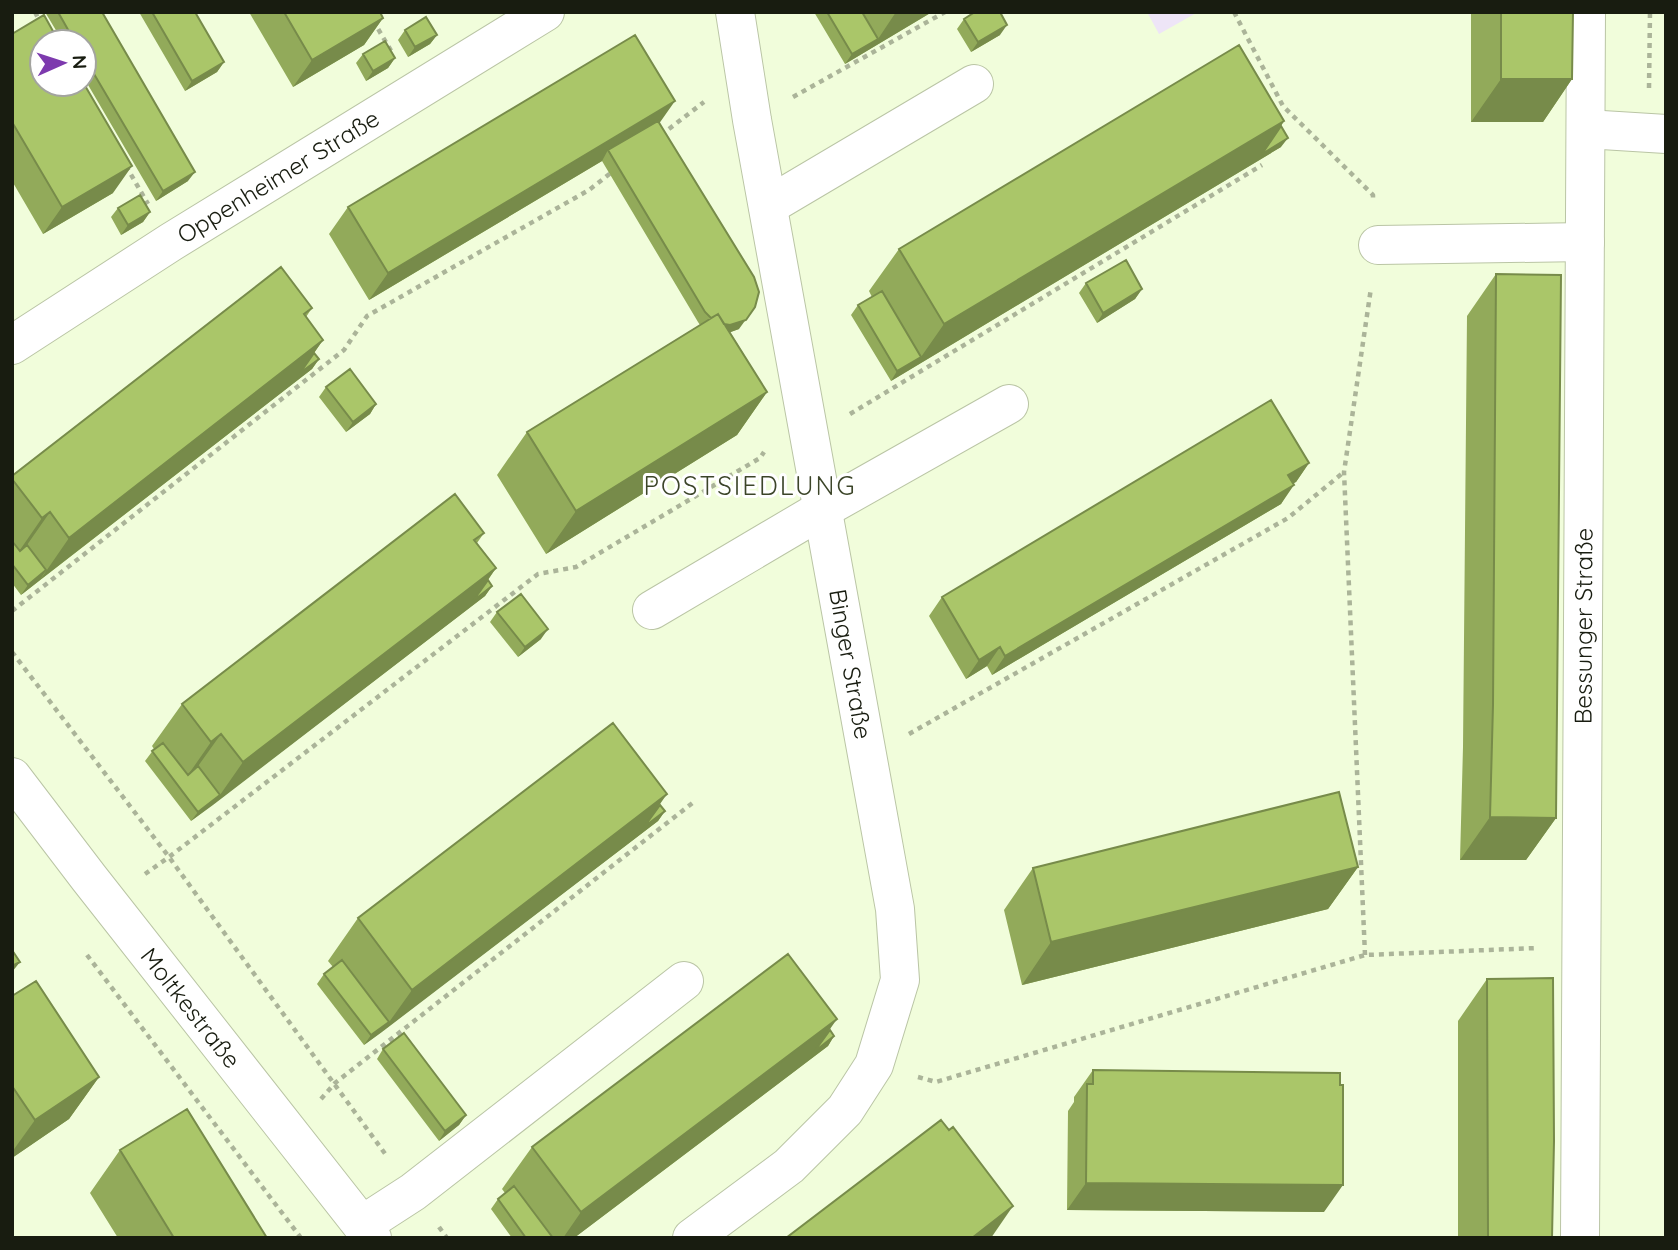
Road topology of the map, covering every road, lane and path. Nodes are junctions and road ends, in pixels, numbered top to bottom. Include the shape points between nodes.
1 (35, 12) edge
2 (545, 12) edge
3 (735, 12) edge
4 (946, 12) edge
5 (1234, 12) edge
6 (1586, 12) edge
7 (1650, 12) edge
8 (44, 28) edge
9 (744, 72) junction
10 (974, 83) dead end
11 (1649, 99) dead end
12 (752, 120) junction
13 (1586, 129) junction
14 (1666, 134) edge
15 (655, 139) edge
16 (124, 163) edge
17 (622, 164) edge
18 (1262, 165) edge
19 (768, 206) junction
20 (171, 242) junction
21 (1585, 242) junction
22 (1378, 244) junction
23 (12, 345) edge
24 (1009, 404) dead end
25 (807, 421) junction
26 (1344, 472) junction
27 (823, 509) junction
28 (652, 610) dead end
29 (12, 611) edge
30 (12, 653) edge
31 (866, 752) junction
32 (12, 777) edge
33 (695, 801) dead end
34 (169, 857) junction
35 (107, 900) junction
36 (1537, 948) dead end
37 (86, 954) dead end
38 (1366, 955) junction
39 (684, 981) dead end
40 (874, 1065) junction
41 (335, 1083) junction
42 (289, 1133) junction
43 (413, 1192) junction
44 (367, 1231) edge
45 (301, 1238) edge
46 (447, 1238) edge
47 (692, 1238) edge
48 (1580, 1238) edge

1 - 8 path
2 - 20 street, Oppenheimer Straße
3 - 9 street, Binger Straße
4 - 12 path
5 - 22 path via 1283,106 1373,195
6 - 13 street, Bessunger Straße
7 - 11 path
9 - 12 street, Binger Straße
9 - 15 path
10 - 19 street
12 - 19 street, Binger Straße
13 - 14 street
13 - 21 street, Bessunger Straße
16 - 20 path
17 - 29 path via 589,190 367,316 344,350
18 - 25 path
19 - 25 street, Binger Straße
20 - 23 street, Oppenheimer Straße
21 - 22 street
21 - 48 street, Bessunger Straße
22 - 26 path
24 - 27 street
25 - 27 street, Binger Straße
25 - 34 path via 760,457 576,567 538,574
26 - 31 path via 1288,518 904,737
26 - 38 path
27 - 28 street
27 - 31 street, Binger Straße
30 - 34 path
31 - 40 street, Binger Straße via 895,909 900,980
32 - 35 street, Moltkestraße
33 - 41 path
34 - 35 path
34 - 41 path
35 - 42 street, Moltkestraße
36 - 38 path
37 - 45 path
38 - 40 path via 936,1082
39 - 43 street
40 - 47 street, Binger Straße via 845,1110 789,1166
41 - 42 path
41 - 43 path
42 - 44 street, Moltkestraße
43 - 44 street
43 - 46 path

